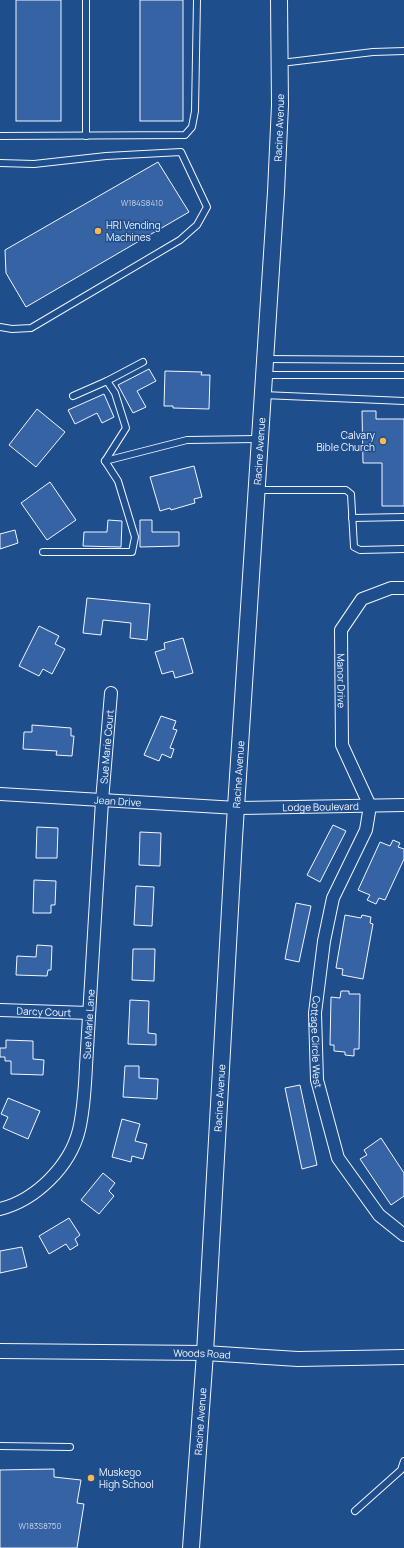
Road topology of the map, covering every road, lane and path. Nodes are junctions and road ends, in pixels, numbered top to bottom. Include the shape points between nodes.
1 (86, 0) edge
2 (197, 0) edge
3 (279, 0) edge
4 (404, 51) edge
5 (281, 63) junction
6 (0, 136) edge
7 (86, 136) junction
8 (0, 163) edge
9 (0, 327) edge
10 (404, 360) edge
11 (143, 362) dead end
12 (265, 367) junction
13 (404, 375) edge
14 (107, 381) junction
15 (263, 395) junction
16 (73, 396) dead end
17 (404, 401) edge
18 (260, 438) junction
19 (105, 461) junction
20 (256, 490) junction
21 (404, 517) edge
22 (352, 518) junction
23 (404, 548) edge
24 (43, 552) dead end
25 (404, 588) edge
26 (111, 692) dead end
27 (0, 794) edge
28 (102, 801) junction
29 (404, 805) edge
30 (370, 806) junction
31 (236, 808) junction
32 (0, 1010) edge
33 (89, 1014) junction
34 (0, 1209) edge
35 (404, 1235) edge
36 (0, 1351) edge
37 (205, 1353) junction
38 (404, 1357) edge
39 (0, 1446) edge
40 (70, 1447) dead end
41 (404, 1461) edge
42 (355, 1511) dead end
43 (191, 1548) edge

1 - 7 lane
2 - 7 lane via 192,127 185,135
3 - 5 main road, Racine Avenue
4 - 5 lane via 373,52
5 - 12 main road, Racine Avenue
6 - 7 lane
8 - 9 lane via 34,164 106,156 181,152 207,207 196,225 180,240 31,328
10 - 12 lane
11 - 14 lane
12 - 13 lane
12 - 15 main road, Racine Avenue
14 - 16 lane
14 - 19 lane via 116,393 126,428
15 - 17 lane
15 - 18 main road, Racine Avenue
18 - 19 lane via 187,440
18 - 20 main road, Racine Avenue
19 - 24 lane via 118,481 135,538 132,552
20 - 22 lane via 346,490 351,494
20 - 31 main road, Racine Avenue
21 - 22 lane
22 - 23 lane via 354,547 360,550
25 - 30 street, Manor Drive via 391,588 362,599 341,630 342,745
26 - 28 street, Sue Marie Court
27 - 28 street, Jean Drive
28 - 31 street, Jean Drive
28 - 33 street, Sue Marie Lane
29 - 30 street, Lodge Boulevard
30 - 31 street, Lodge Boulevard
30 - 35 street, Cottage Circle West via 366,830 332,898 315,1014 317,1080 338,1158 379,1215
31 - 37 main road, Racine Avenue
32 - 33 street, Darcy Court
33 - 34 street, Sue Marie Lane via 79,1131 67,1158 36,1191 17,1203
36 - 37 street, Woods Road
37 - 38 street, Woods Road via 298,1358
37 - 43 main road, Racine Avenue
39 - 40 lane
41 - 42 lane via 401,1470

